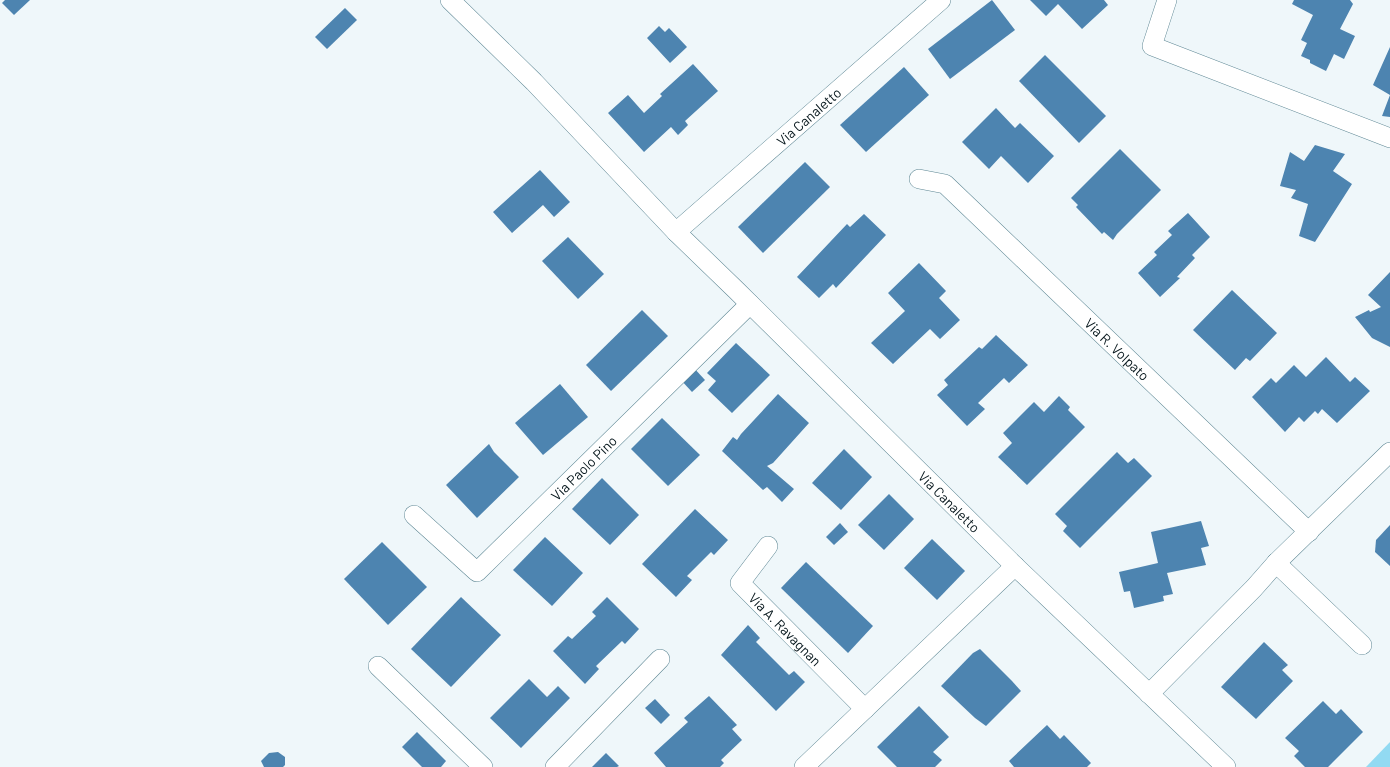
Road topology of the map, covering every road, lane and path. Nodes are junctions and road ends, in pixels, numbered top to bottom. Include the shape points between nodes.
1 (450, 0) edge
2 (940, 0) edge
3 (1167, 0) edge
4 (1390, 138) edge
5 (919, 179) dead end
6 (676, 232) junction
7 (750, 304) junction
8 (1390, 452) edge
9 (414, 516) dead end
10 (1309, 532) junction
11 (768, 546) dead end
12 (1276, 563) junction
13 (1014, 566) junction
14 (1362, 645) dead end
15 (660, 659) dead end
16 (378, 666) dead end
17 (1149, 694) junction
18 (865, 709) junction
19 (483, 767) edge
20 (555, 767) edge
21 (804, 767) edge
22 (1226, 767) edge

1 - 6 street, Via Canaletto via 534,82
2 - 6 street, Via Canaletto
3 - 4 street via 1152,46
5 - 10 street, Via R. Volpato via 945,184
6 - 7 street, Via Canaletto
7 - 9 street, Via Paolo Pino via 477,572
7 - 13 street, Via Canaletto
8 - 10 street
10 - 12 street
11 - 18 street, Via A. Ravagnan via 740,583
12 - 14 street
12 - 17 street
13 - 17 street, Via Canaletto
13 - 18 street
15 - 20 street
16 - 19 street
17 - 22 street, Via Canaletto
18 - 21 street

